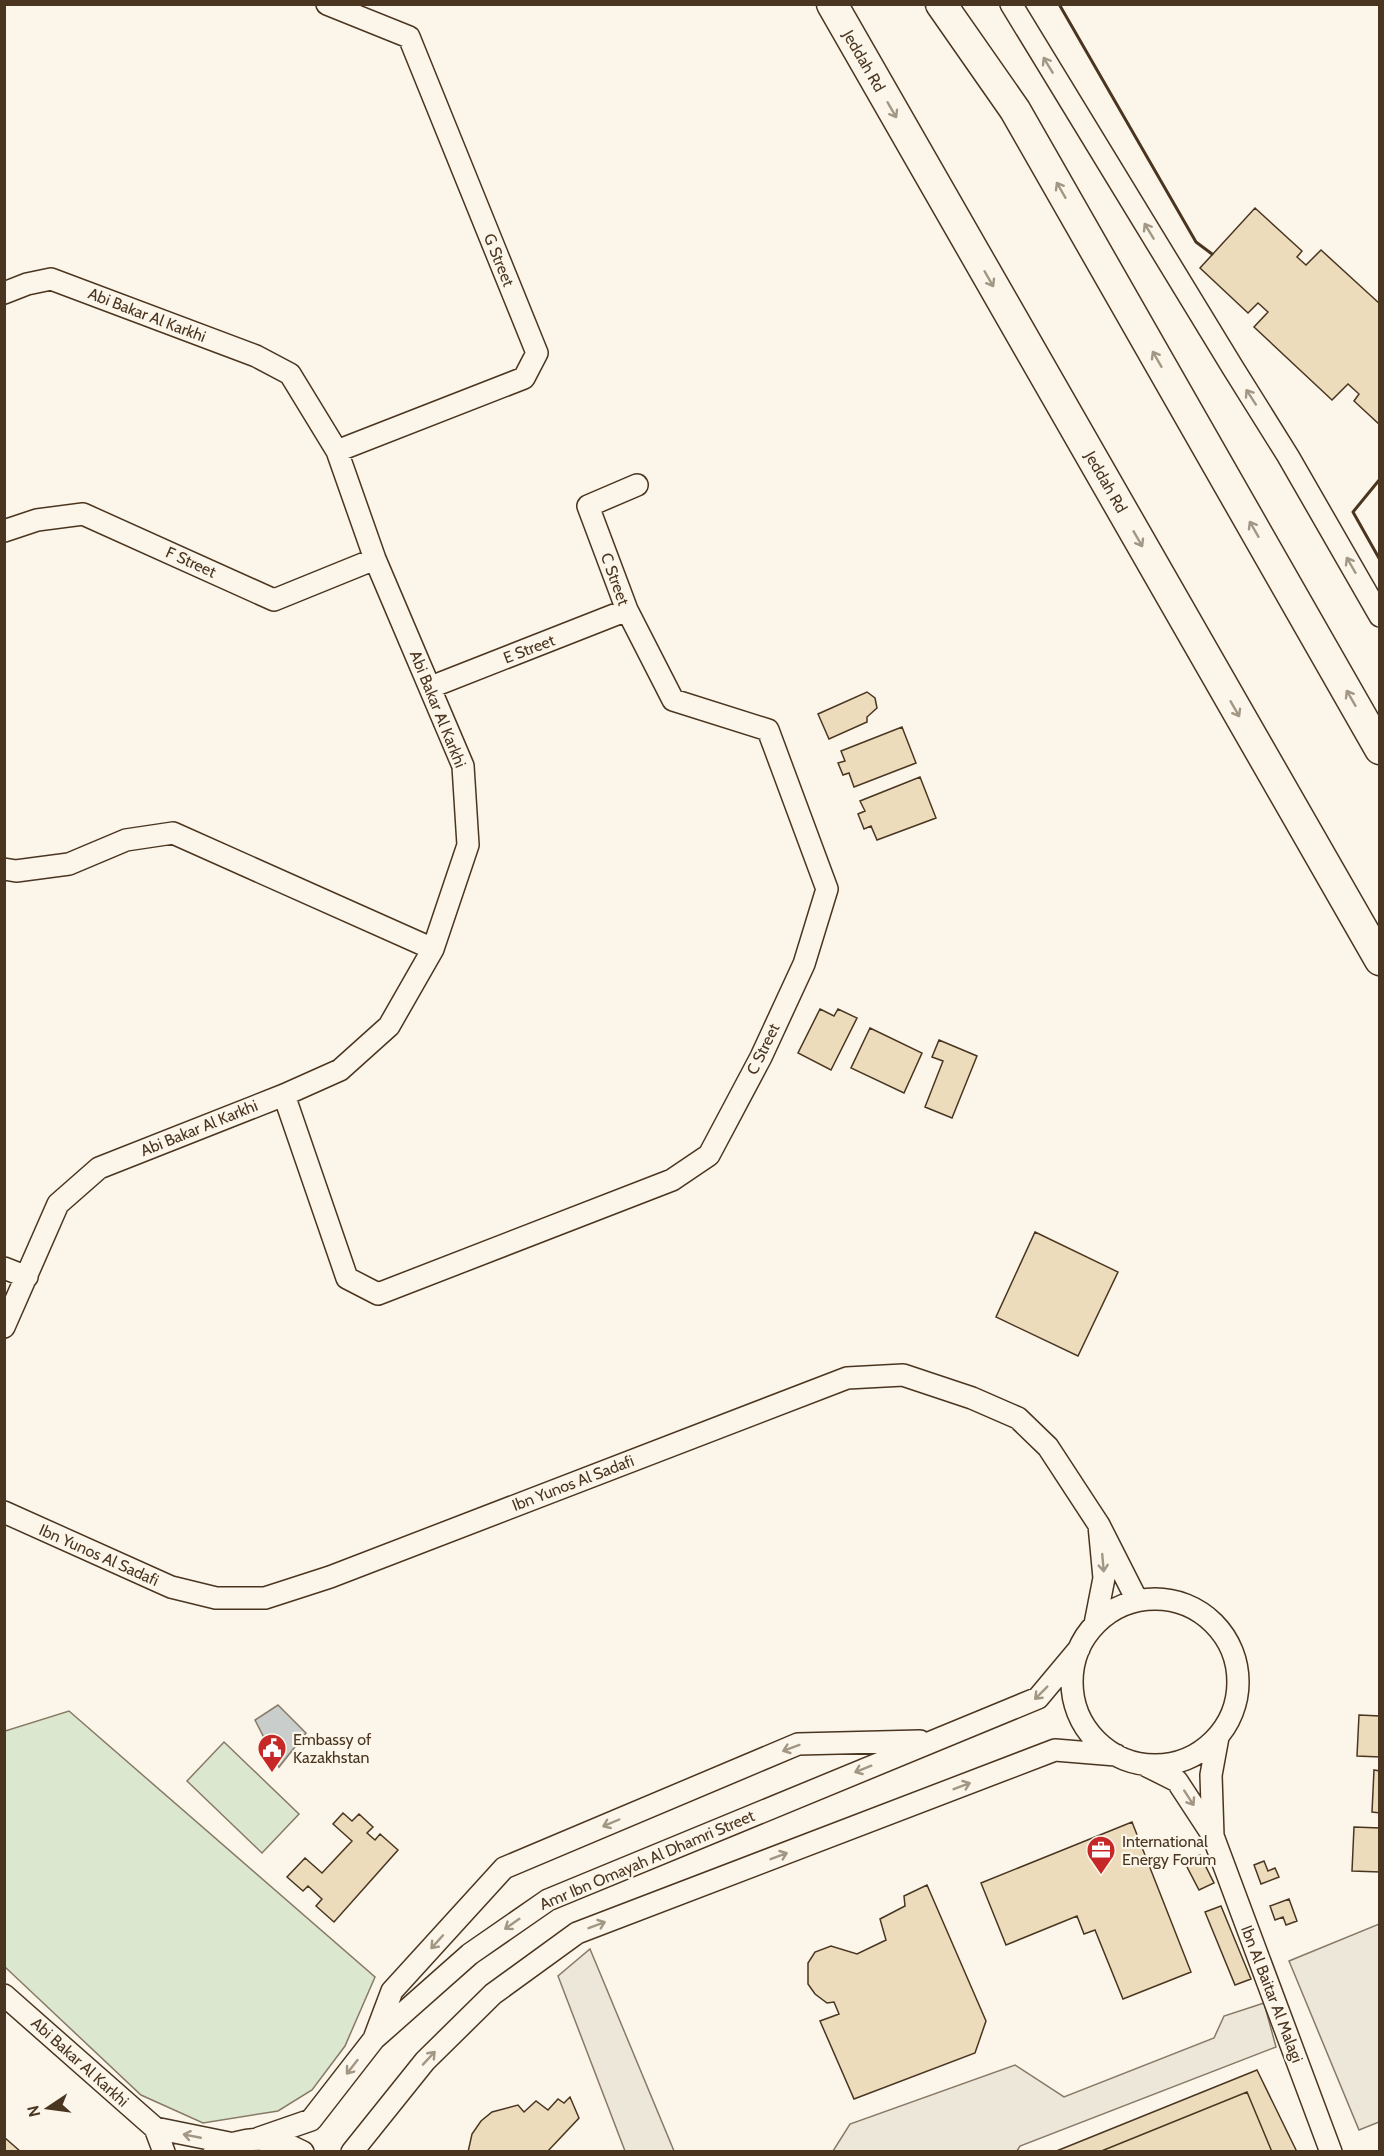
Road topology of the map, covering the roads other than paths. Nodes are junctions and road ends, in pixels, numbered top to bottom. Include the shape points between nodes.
1 (327, 4) edge
2 (832, 4) edge
3 (941, 4) edge
4 (1011, 4) edge
5 (4, 293) edge
6 (337, 451) junction
7 (637, 485) dead end
8 (4, 531) edge
9 (375, 559) junction
10 (627, 610) junction
11 (1380, 616) edge
12 (431, 687) junction
13 (1380, 749) edge
14 (4, 869) edge
15 (434, 949) junction
16 (1380, 960) edge
17 (284, 1095) junction
18 (4, 1268) edge
19 (27, 1277) junction
20 (4, 1327) edge
21 (4, 1512) edge
22 (1099, 1525) junction
23 (1137, 1600) junction
24 (1095, 1624) junction
25 (1079, 1648) junction
26 (1218, 1737) junction
27 (932, 1740) junction
28 (1116, 1755) junction
29 (1143, 1764) junction
30 (1213, 1836) junction
31 (4, 1995) edge
32 (374, 2038) junction
33 (155, 2128) junction
34 (259, 2138) junction
35 (222, 2147) edge
36 (164, 2151) edge
37 (303, 2151) edge
38 (352, 2151) edge
39 (1331, 2151) edge

1 - 6 street, G Street via 409,37 537,353 524,378
2 -> 16 highway, Jeddah Rd
13 -> 3 highway via 1015,110
11 -> 4 street via 1288,456
5 - 6 street, Abi Bakar Al Karkhi via 51,279 256,356 290,374
6 - 9 street, Abi Bakar Al Karkhi
7 - 10 street, C Street via 588,506
8 - 9 street, F Street via 37,520 83,514 274,600
9 - 12 street, Abi Bakar Al Karkhi
10 - 12 street, E Street
10 - 17 street, C Street via 674,700 768,730 827,889 804,964 709,1155 672,1180 378,1294 348,1278
12 - 15 street, Abi Bakar Al Karkhi via 463,766 468,845
14 - 15 street via 69,864 126,840 173,833
15 - 17 street, Abi Bakar Al Karkhi via 389,1026 340,1070
17 - 19 street, Abi Bakar Al Karkhi via 99,1168 58,1204
18 - 19 street
19 - 20 street, Abi Bakar Al Karkhi
21 - 22 street, Ibn Yunos Al Sadafi via 171,1587 216,1599 265,1598 330,1577 847,1378 903,1375 1018,1418 1048,1447
22 - 23 street, Ibn Yunos Al Sadafi
22 -> 24 street via 1104,1578
23 - 24 street via 1114,1609
23 - 26 street via 1163,1599 1188,1605 1210,1619 1227,1639 1236,1664 1238,1689 1231,1715
24 - 25 street
25 -> 27 street, Amr Ibn Omayah Al Dhamri Street via 1038,1698
25 - 28 street via 1072,1672 1074,1697 1082,1720 1096,1740
26 - 29 street via 1197,1754 1171,1764
26 - 30 street via 1211,1775
27 -> 32 street, Amr Ibn Omayah Al Dhamri Street via 548,1900 470,1954
27 -> 32 street via 798,1744 504,1868 392,1991
28 - 29 street
38 -> 28 street via 425,2061 493,1994 577,1933 1055,1750
29 -> 30 street via 1177,1781
30 - 39 street, Ibn Al Baitar Al Malagi
31 - 33 street, Abi Bakar Al Karkhi
32 -> 34 street, Amr Ibn Omayah Al Dhamri Street via 311,2120
35 -> 33 street
33 - 36 street
34 - 35 street, Amr Ibn Omayah Al Dhamri Street
34 - 37 street

